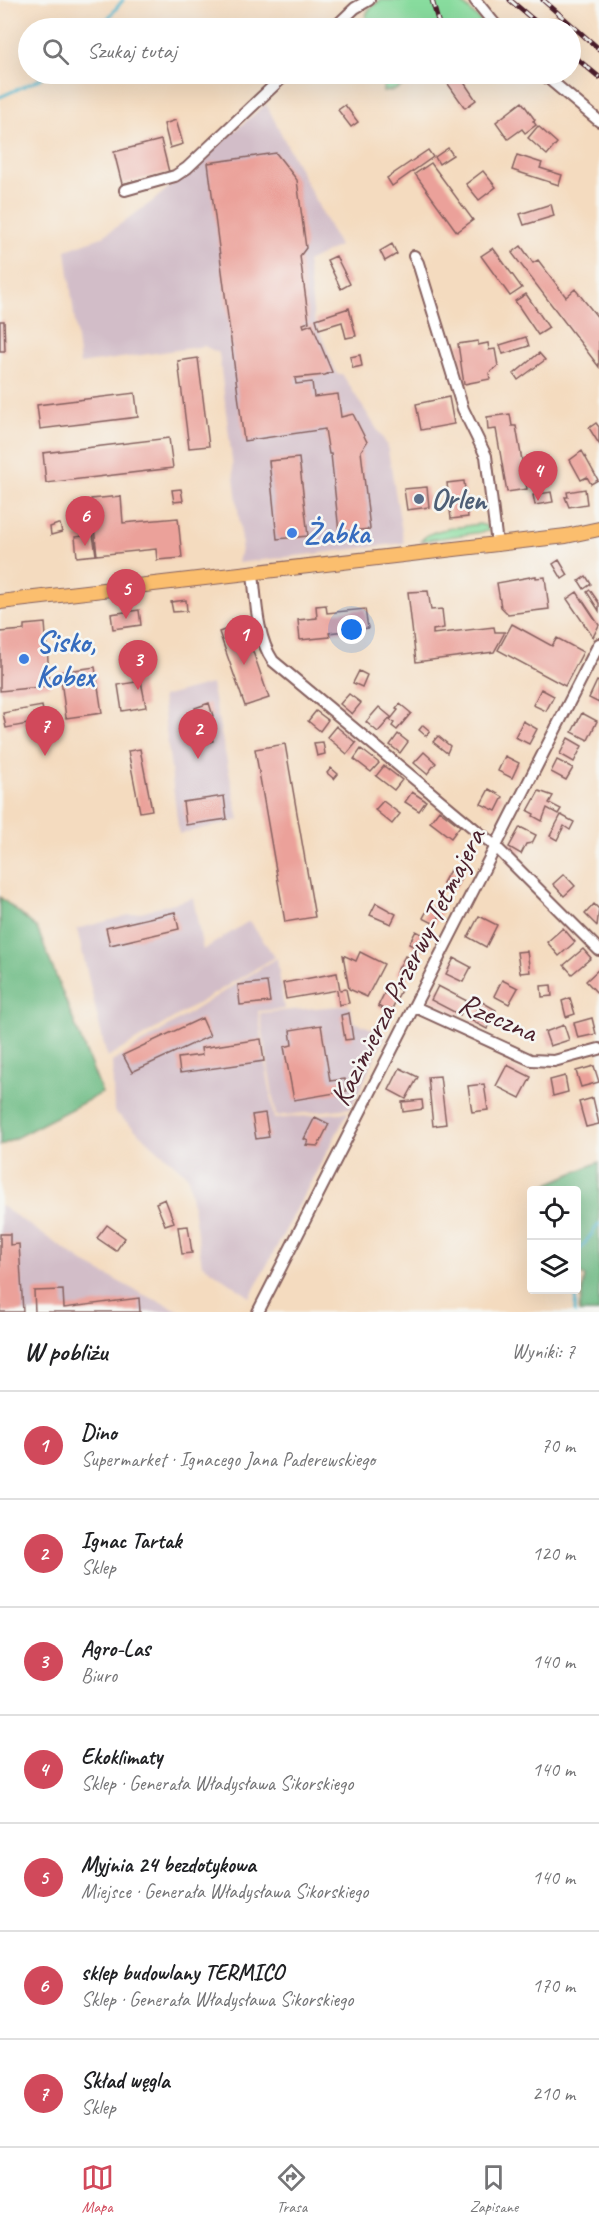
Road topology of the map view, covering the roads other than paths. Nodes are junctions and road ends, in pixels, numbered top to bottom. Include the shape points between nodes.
1 (369, 0) edge
2 (475, 0) edge
3 (344, 18) edge
4 (490, 18) edge
5 (275, 84) edge
6 (555, 84) edge
7 (599, 122) edge
8 (125, 190) dead end
9 (414, 256) dead end
10 (599, 529) edge
11 (497, 544) junction
12 (253, 573) junction
13 (0, 602) edge
14 (599, 644) edge
15 (495, 846) junction
16 (597, 942) edge
17 (414, 1007) junction
18 (599, 1049) edge
19 (258, 1312) edge

1 - 3 street
2 - 4 street
5 - 8 street via 187,168 175,176
6 - 7 street
9 - 11 street via 463,409 486,456
10 - 11 main road
11 - 12 main road
12 - 13 main road
12 - 15 street via 263,640 273,662
14 - 15 street, Kazimierza Przerwy-Tetmajera
15 - 16 street
15 - 17 street, Kazimierza Przerwy-Tetmajera
17 - 18 street, Rzeczna via 531,1060 554,1062
17 - 19 street, Kazimierza Przerwy-Tetmajera

